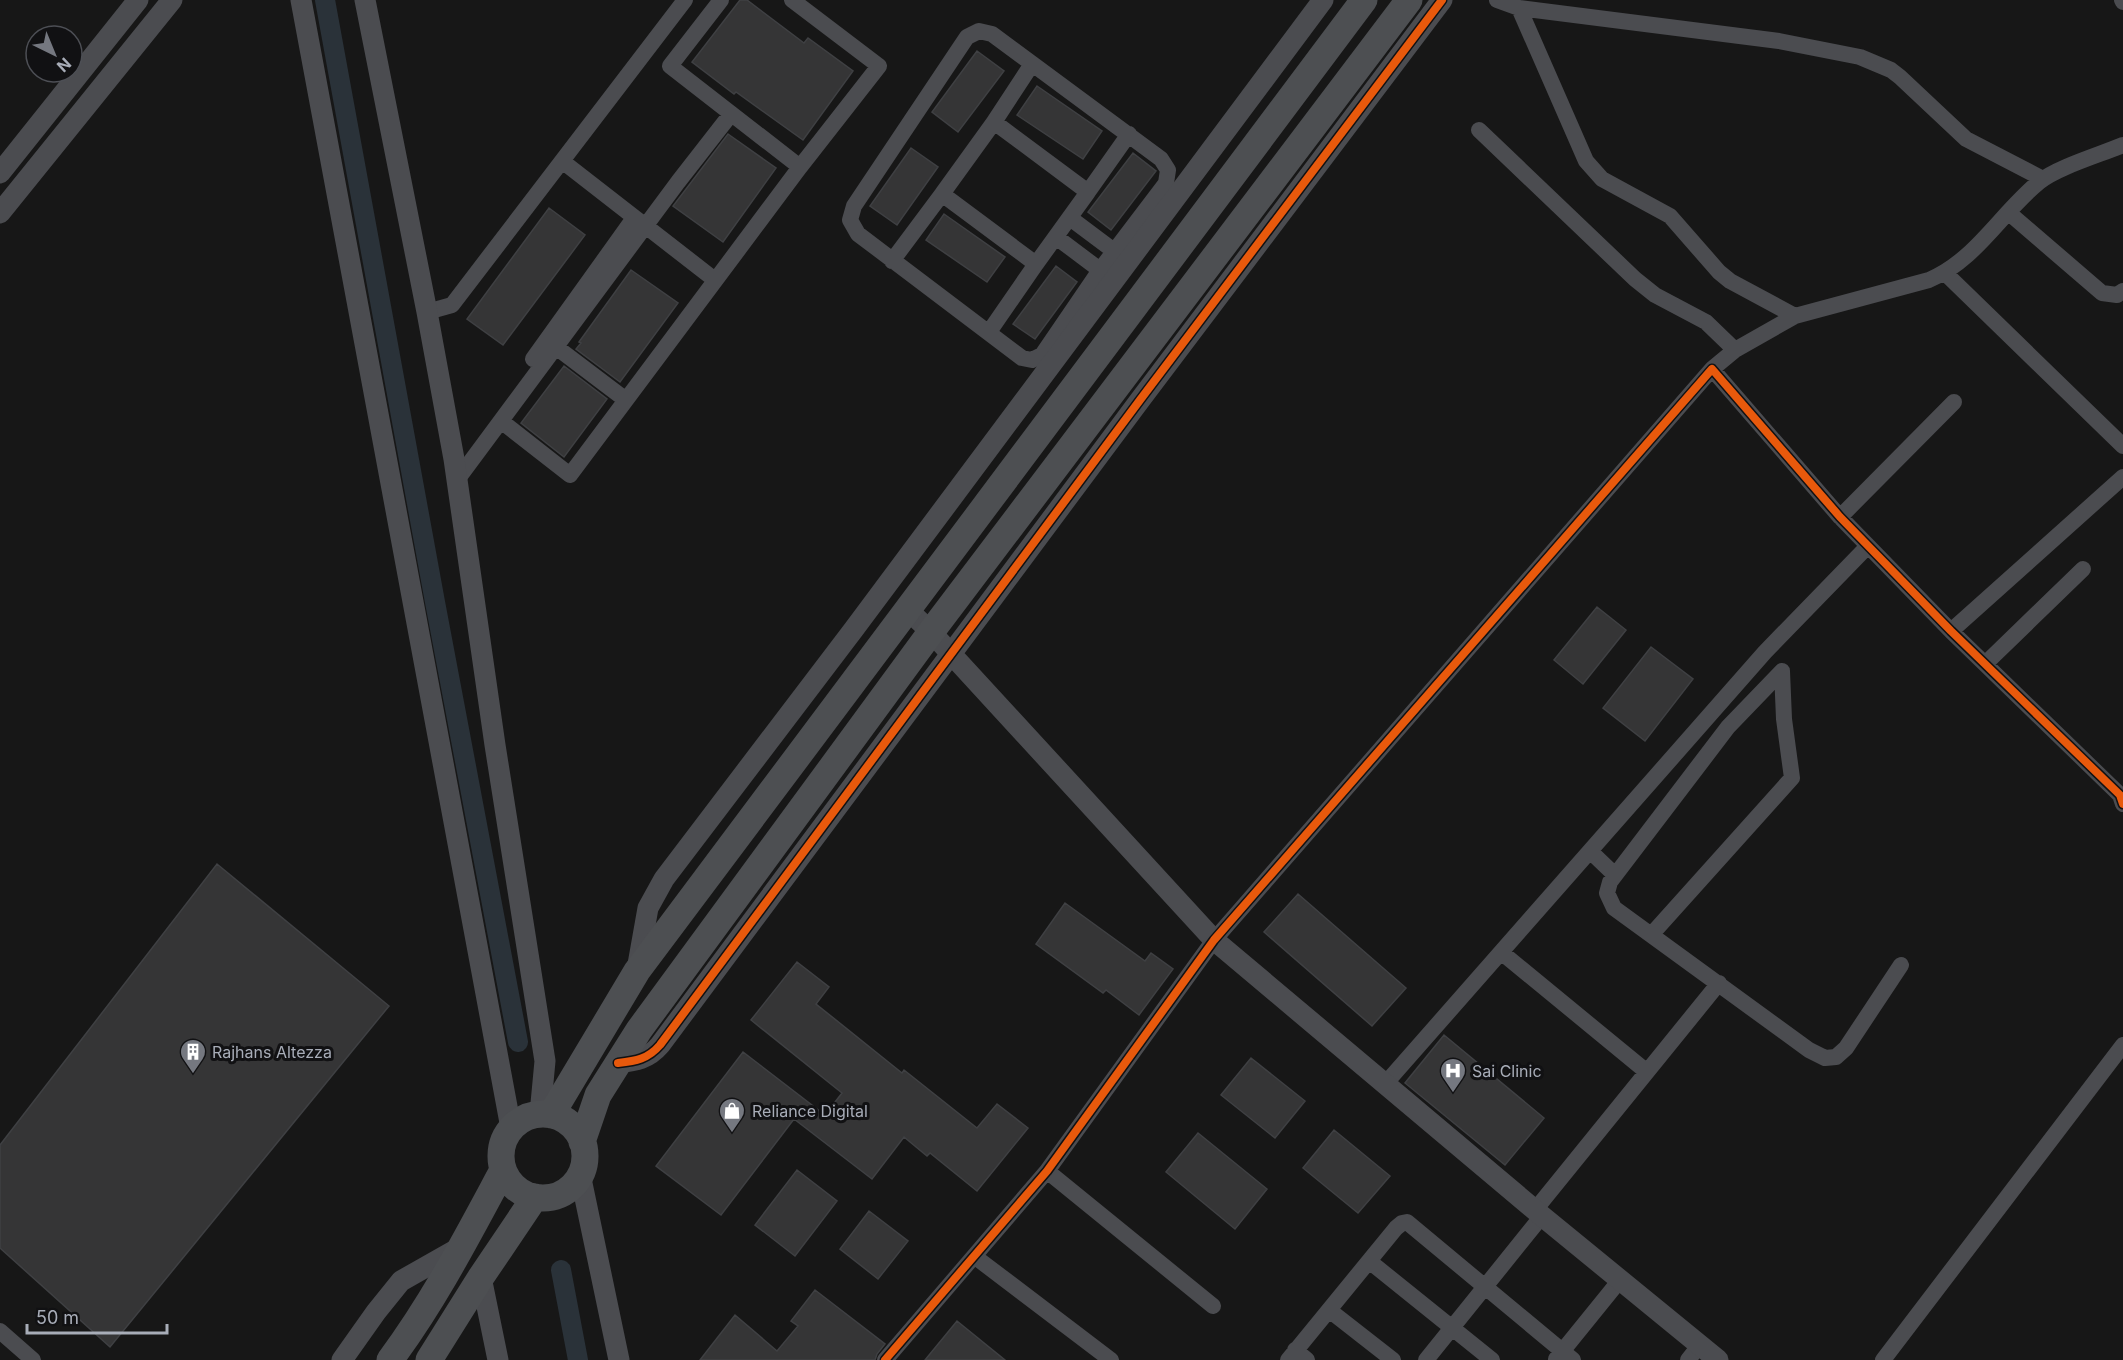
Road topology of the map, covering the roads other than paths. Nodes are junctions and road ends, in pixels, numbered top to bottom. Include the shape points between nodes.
1 (138, 0) edge
2 (172, 0) edge
3 (302, 0) edge
4 (365, 0) edge
5 (685, 0) edge
6 (721, 0) edge
7 (792, 0) edge
8 (1323, 0) edge
9 (1364, 0) edge
10 (1408, 0) edge
11 (1442, 0) edge
12 (1497, 0) edge
13 (1519, 8) junction
14 (1032, 64) junction
15 (731, 114) junction
16 (994, 122) junction
17 (1479, 130) dead end
18 (1129, 134) junction
19 (2123, 145) edge
20 (562, 161) junction
21 (800, 167) junction
22 (0, 173) edge
23 (2043, 179) junction
24 (1088, 192) junction
25 (942, 194) junction
26 (0, 213) edge
27 (2009, 213) junction
28 (1070, 218) junction
29 (640, 223) junction
30 (1056, 237) junction
31 (1120, 256) junction
32 (892, 261) junction
33 (1036, 264) junction
34 (1945, 273) junction
35 (1107, 275) junction
36 (715, 280) junction
37 (2123, 291) edge
38 (427, 312) junction
39 (1795, 316) junction
40 (989, 332) junction
41 (556, 346) junction
42 (1735, 350) junction
43 (1712, 369) junction
44 (626, 399) junction
45 (1954, 402) dead end
46 (493, 426) junction
47 (2123, 446) edge
48 (456, 473) junction
49 (2123, 477) edge
50 (1840, 517) junction
51 (1868, 546) junction
52 (2083, 569) dead end
53 (907, 609) junction
54 (1951, 631) junction
55 (932, 632) junction
56 (952, 655) junction
57 (1985, 664) junction
58 (2123, 804) edge
59 (1590, 851) junction
60 (1615, 875) junction
61 (1651, 935) junction
62 (1214, 940) junction
63 (1501, 952) junction
64 (1901, 965) dead end
65 (637, 971) junction
66 (1719, 983) junction
67 (2123, 1045) edge
68 (618, 1063) junction
69 (1647, 1072) junction
70 (1384, 1084) junction
71 (546, 1115) junction
72 (511, 1128) junction
73 (582, 1142) junction
74 (503, 1170) junction
75 (1047, 1171) junction
76 (580, 1174) junction
77 (535, 1197) junction
78 (1539, 1213) junction
79 (461, 1247) junction
80 (974, 1256) junction
81 (1369, 1261) junction
82 (481, 1277) junction
83 (1620, 1280) junction
84 (1485, 1286) junction
85 (1213, 1306) dead end
86 (1329, 1310) junction
87 (1452, 1328) junction
88 (0, 1331) edge
89 (1694, 1353) edge
90 (1297, 1357) edge
91 (1564, 1357) edge
92 (33, 1360) edge
93 (342, 1360) edge
94 (390, 1360) edge
95 (429, 1360) edge
96 (498, 1360) edge
97 (619, 1360) edge
98 (885, 1360) edge
99 (1111, 1360) edge
100 (1393, 1360) edge
101 (1426, 1360) edge
102 (1492, 1360) edge
103 (1718, 1360) edge
104 (1883, 1360) edge

1 - 22 street
2 - 26 street
3 - 72 street
4 - 38 street
5 - 20 street
6 - 15 street via 670,66
7 - 21 street via 879,66
8 - 31 street
9 - 53 main road
10 - 55 main road
11 - 56 street
12 - 13 street
13 - 23 street via 1762,38 1860,57 1891,70 1966,139
13 - 39 street via 1594,172 1608,184 1670,216 1730,281
14 - 16 street
14 - 18 street
14 - 32 street via 992,34 979,31 967,37 854,206 850,220 858,234
15 - 21 street
15 - 29 street
16 - 24 street
16 - 25 street
17 - 42 street via 1641,284 1706,322
18 - 24 street
18 - 31 street via 1161,159 1168,170 1166,183
19 - 23 street
20 - 29 street
20 - 38 street via 452,305
21 - 36 street
23 - 27 street
24 - 28 street
25 - 32 street
25 - 33 street
27 - 34 street
27 - 37 street via 2102,293 2117,295
28 - 30 street
28 - 31 street
29 - 36 street
29 - 41 street
29 - 46 street
30 - 33 street
30 - 35 street
31 - 35 street
32 - 40 street
33 - 40 street
34 - 39 street
34 - 47 street
35 - 40 street via 1042,355 1032,360 1022,358
35 - 65 street via 861,620 664,879 648,908
36 - 44 street
38 - 48 street
39 - 42 street
41 - 44 street
41 - 46 street
42 - 43 street
43 - 50 street
43 - 62 street
44 - 46 street via 570,475
45 - 50 street
46 - 48 street
48 - 71 street via 545,1061
49 - 54 street
50 - 51 street
51 - 54 street
51 - 59 street via 1765,652
52 - 57 street
53 - 55 street
53 - 65 main road
54 - 57 street
55 - 56 street
55 - 68 main road
56 - 62 street
56 - 68 street via 660,1045 644,1058
57 - 58 street via 2120,795
59 - 60 street
59 - 63 street
60 - 61 street via 1607,893 1614,908
60 - 61 street via 1728,727 1782,671 1792,778
61 - 66 street
62 - 70 street
62 - 75 street
63 - 69 street
63 - 70 street
64 - 66 street via 1836,1057 1825,1058 1809,1050
65 - 71 main road
66 - 69 street
67 - 104 street
68 - 73 main road via 598,1095
69 - 78 street
70 - 78 street
71 - 72 main road via 529,1116
71 - 73 main road via 570,1124
72 - 74 main road via 502,1148
73 - 76 main road via 585,1153
74 - 77 main road via 515,1188
74 - 79 main road
75 - 80 street
75 - 85 street
76 - 77 main road via 566,1190
76 - 97 street
77 - 82 main road
78 - 83 street
78 - 84 street
79 - 93 street via 401,1281
79 - 94 main road
80 - 98 street
80 - 99 street
81 - 84 street via 1396,1227 1407,1222
81 - 86 street
81 - 87 street
82 - 95 main road
82 - 96 street
83 - 89 street
83 - 91 street
84 - 87 street
84 - 91 street
86 - 90 street
86 - 100 street
87 - 101 street
87 - 102 street
88 - 92 street
89 - 103 street

